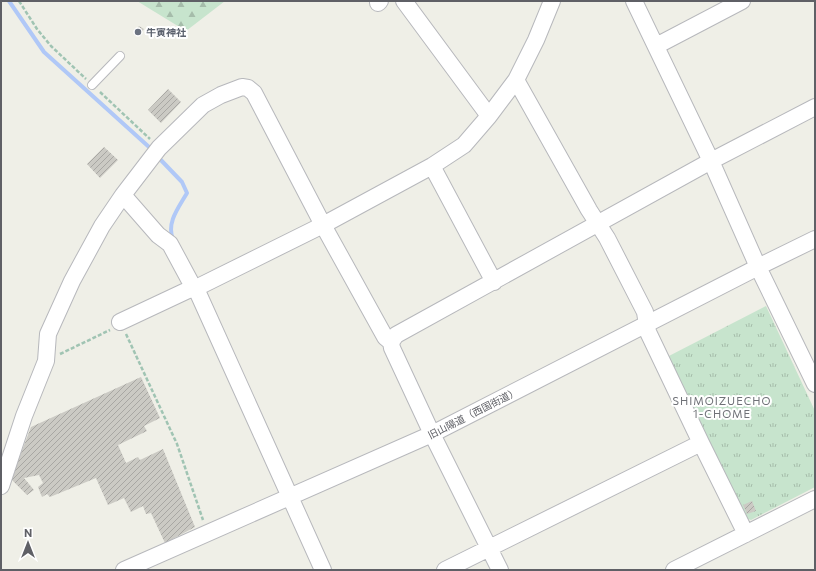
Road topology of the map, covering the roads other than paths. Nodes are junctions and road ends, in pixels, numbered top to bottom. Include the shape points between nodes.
1 (404, 1) edge
2 (552, 1) edge
3 (634, 1) edge
4 (742, 1) edge
5 (656, 46) junction
6 (120, 56) dead end
7 (516, 80) junction
8 (92, 85) dead end
9 (815, 107) edge
10 (489, 116) junction
11 (711, 162) junction
12 (432, 166) junction
13 (123, 195) junction
14 (323, 225) junction
15 (599, 225) junction
16 (815, 239) edge
17 (758, 267) junction
18 (494, 282) junction
19 (194, 288) junction
20 (120, 322) road end
21 (647, 323) junction
22 (391, 342) junction
23 (810, 361) edge
24 (815, 384) edge
25 (432, 434) junction
26 (700, 443) junction
27 (1, 486) edge
28 (290, 496) junction
29 (815, 499) edge
30 (746, 534) junction
31 (489, 548) junction
32 (124, 570) edge
33 (323, 570) edge
34 (445, 570) edge
35 (500, 570) edge
36 (674, 570) edge

1 - 10 street
2 - 7 street
3 - 5 street
4 - 5 street
5 - 11 street
6 - 8 lane
7 - 10 street
7 - 15 street
9 - 11 street
10 - 12 street via 464,145
11 - 15 street
11 - 17 street
12 - 14 street
12 - 18 street
13 - 14 street via 159,148 203,105 242,87 254,93
13 - 19 street via 158,235 170,244
13 - 27 street via 95,236 48,334 46,361 24,416
14 - 19 street
14 - 22 street via 385,337
15 - 18 street
15 - 21 street via 645,312
16 - 17 street, 旧山陽道（西国街道）
17 - 21 street, 旧山陽道（西国街道）
17 - 23 street
18 - 22 street via 396,335
19 - 20 street
19 - 28 street
21 - 25 street, 旧山陽道（西国街道）
21 - 26 street via 648,332
22 - 25 street
23 - 24 street
25 - 28 street, 旧山陽道（西国街道）
25 - 31 street
26 - 30 street
26 - 31 street
28 - 32 street, 旧山陽道（西国街道）
28 - 33 street
29 - 30 street
30 - 36 street
31 - 34 street
31 - 35 street

